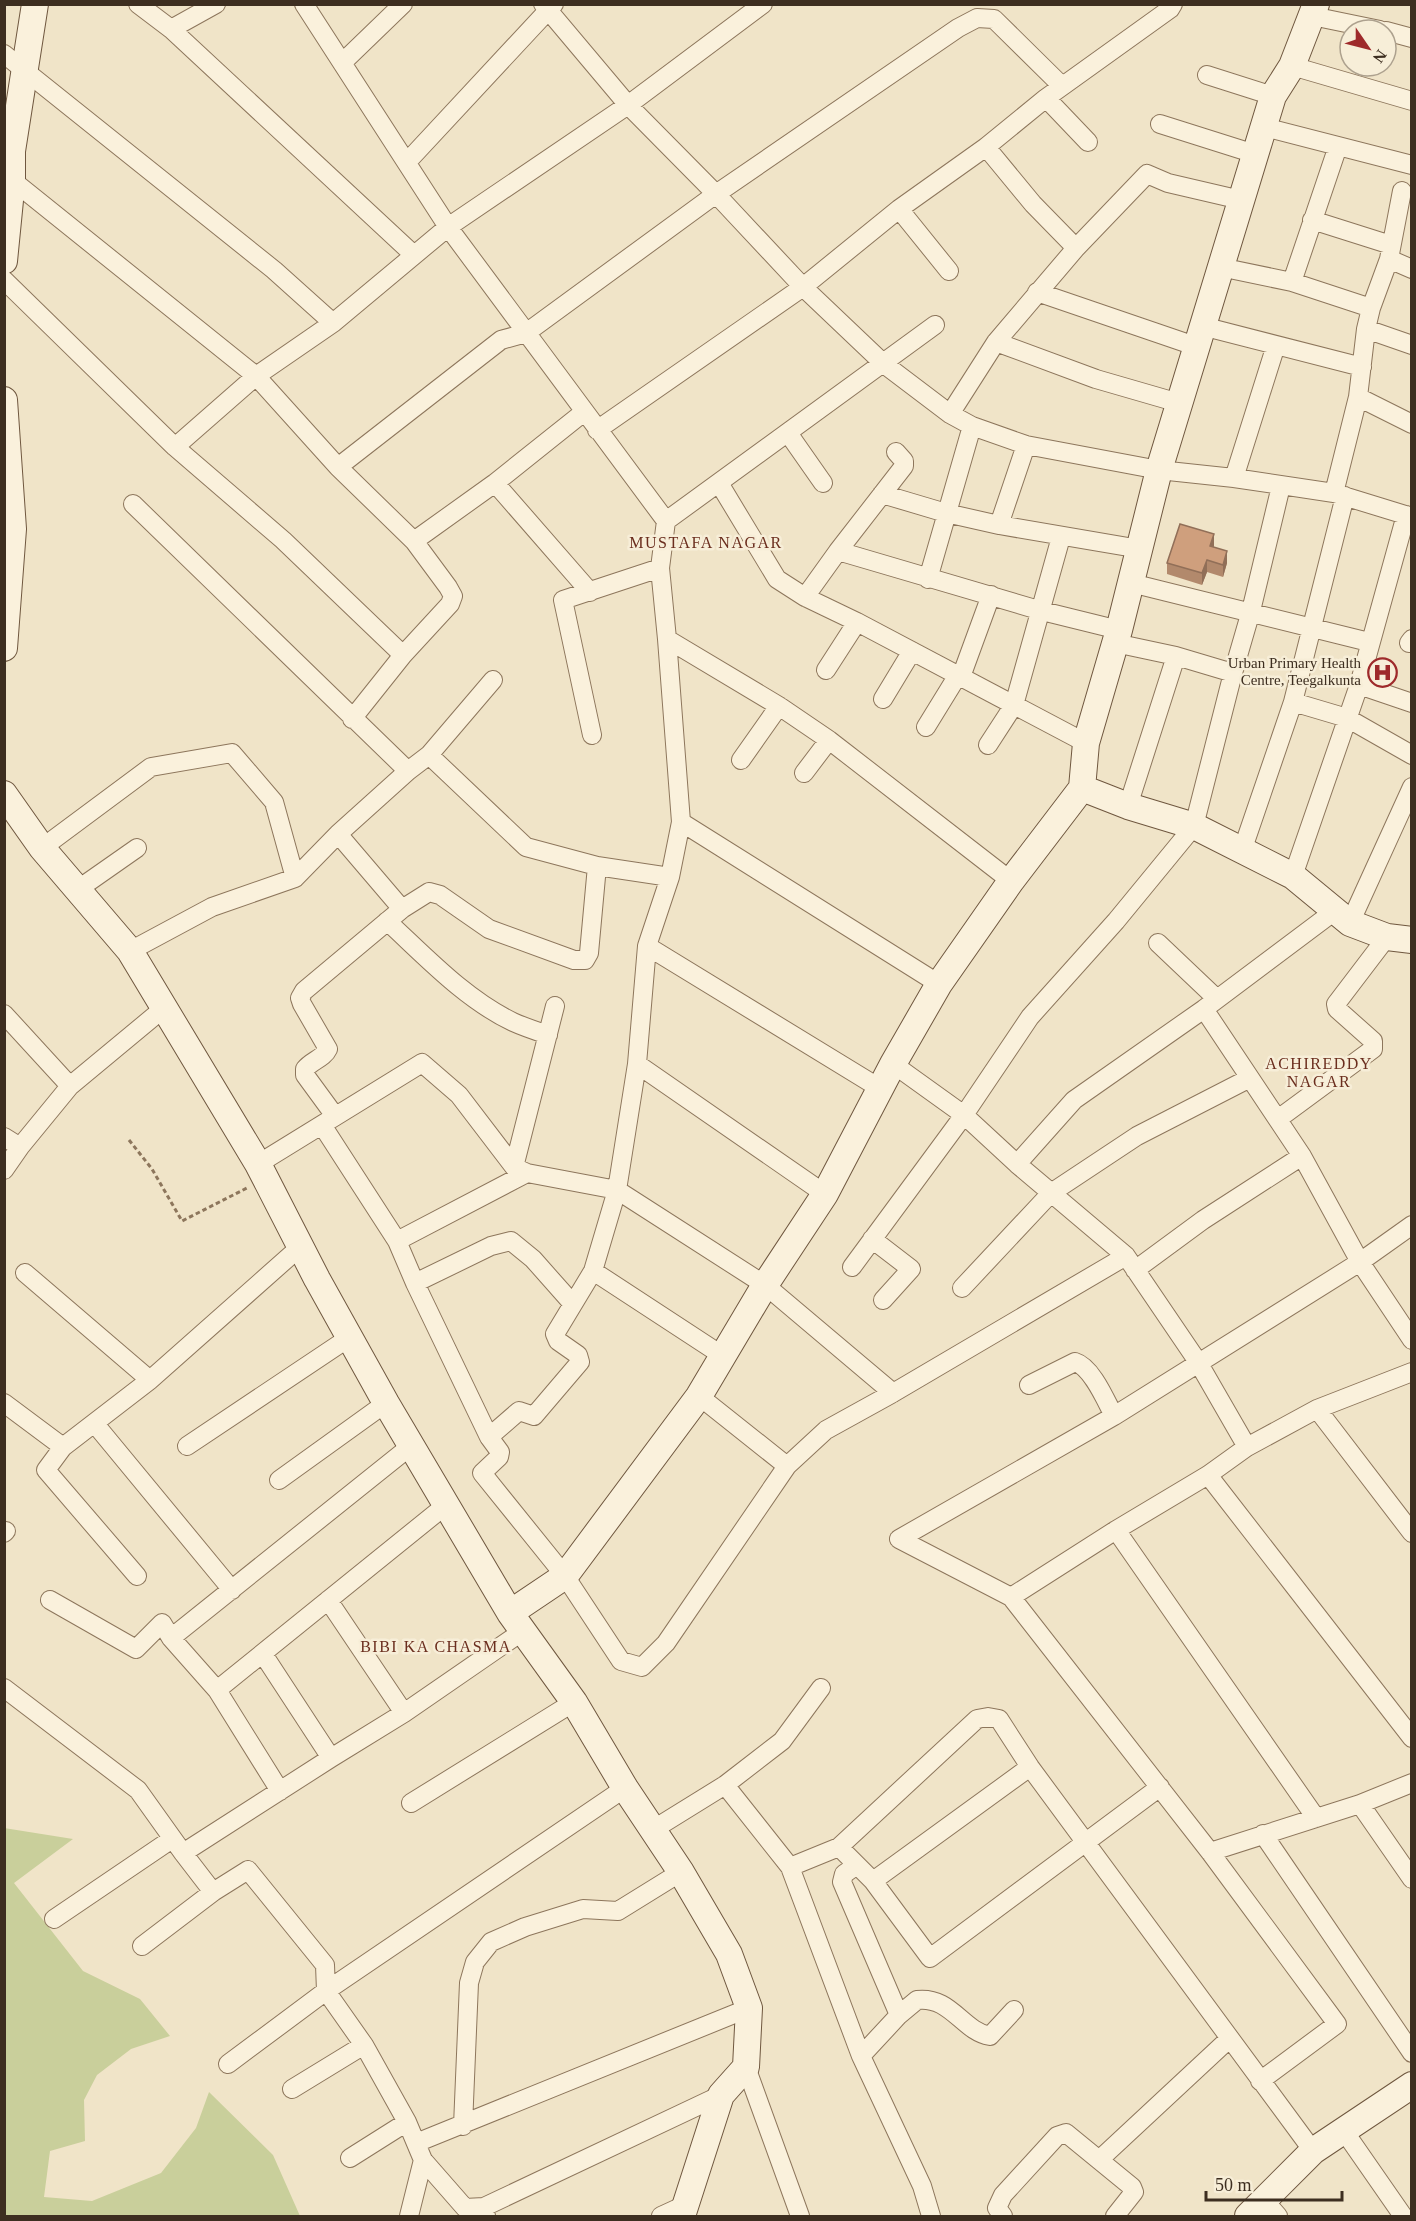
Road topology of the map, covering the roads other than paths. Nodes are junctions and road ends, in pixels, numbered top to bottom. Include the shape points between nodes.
1 (35, 4) edge
2 (138, 4) edge
3 (216, 4) edge
4 (304, 4) edge
5 (403, 4) edge
6 (763, 4) edge
7 (1169, 6) edge
8 (548, 7) edge
9 (1314, 10) edge
10 (1340, 18) edge
11 (171, 29) junction
12 (4, 54) edge
13 (343, 62) junction
14 (1292, 66) junction
15 (26, 70) junction
16 (1208, 75) dead end
17 (1062, 86) junction
18 (1273, 96) junction
19 (1046, 98) junction
20 (1412, 101) edge
21 (628, 105) junction
22 (1160, 124) dead end
23 (1264, 127) junction
24 (1088, 142) dead end
25 (1338, 146) junction
26 (986, 147) junction
27 (8, 149) edge
28 (1255, 154) junction
29 (407, 162) junction
30 (1412, 166) edge
31 (12, 180) junction
32 (1407, 193) edge
33 (716, 194) junction
34 (1241, 200) junction
35 (899, 209) junction
36 (1312, 220) junction
37 (448, 226) junction
38 (1076, 248) junction
39 (1390, 252) junction
40 (414, 255) junction
41 (4, 261) edge
42 (1220, 267) junction
43 (1412, 269) edge
44 (949, 271) dead end
45 (4, 280) edge
46 (1292, 282) junction
47 (803, 286) junction
48 (1037, 292) junction
49 (1371, 308) junction
50 (333, 323) junction
51 (935, 325) dead end
52 (1366, 329) junction
53 (526, 333) junction
54 (1198, 336) junction
55 (996, 342) junction
56 (1276, 345) junction
57 (1412, 345) edge
58 (884, 364) junction
59 (1362, 367) junction
60 (256, 376) junction
61 (1358, 397) junction
62 (4, 400) edge
63 (1179, 403) junction
64 (584, 412) junction
65 (950, 414) junction
66 (1412, 424) edge
67 (972, 426) junction
68 (597, 430) junction
69 (788, 433) junction
70 (1026, 445) junction
71 (175, 447) junction
72 (896, 452) dead end
73 (338, 466) junction
74 (1159, 470) junction
75 (1234, 478) junction
76 (495, 483) junction
77 (719, 483) junction
78 (823, 483) dead end
79 (1281, 486) junction
80 (882, 494) junction
81 (1339, 495) junction
82 (132, 504) dead end
83 (946, 513) junction
84 (1409, 516) edge
85 (666, 521) junction
86 (999, 525) junction
87 (1061, 537) junction
88 (414, 541) junction
89 (1140, 549) junction
90 (838, 551) junction
91 (660, 568) junction
92 (7, 579) edge
93 (927, 579) junction
94 (1131, 583) junction
95 (590, 592) junction
96 (991, 595) junction
97 (805, 597) junction
98 (1042, 611) junction
99 (1251, 611) junction
100 (857, 622) junction
101 (1311, 627) junction
102 (1117, 636) junction
103 (667, 639) junction
104 (1369, 642) junction
105 (4, 648) edge
106 (912, 651) junction
107 (403, 656) junction
108 (1176, 656) junction
109 (826, 670) dead end
110 (1233, 673) junction
111 (959, 676) junction
112 (493, 680) dead end
113 (1359, 685) junction
114 (883, 699) dead end
115 (1293, 702) junction
116 (1412, 703) edge
117 (1014, 705) junction
118 (779, 706) junction
119 (352, 718) junction
120 (1347, 718) junction
121 (926, 727) dead end
122 (592, 735) dead end
123 (829, 740) junction
124 (1086, 743) junction
125 (988, 745) dead end
126 (429, 755) junction
127 (1412, 755) edge
128 (741, 760) dead end
129 (408, 771) junction
130 (804, 773) dead end
131 (1412, 787) edge
132 (1082, 788) junction
133 (4, 794) edge
134 (1128, 806) junction
135 (1405, 816) edge
136 (681, 822) junction
137 (1194, 826) junction
138 (338, 834) junction
139 (42, 848) junction
140 (137, 848) dead end
141 (1242, 851) junction
142 (597, 867) junction
143 (1293, 876) junction
144 (670, 877) junction
145 (295, 878) junction
146 (1011, 881) junction
147 (76, 890) junction
148 (402, 909) junction
149 (1343, 917) junction
150 (387, 921) junction
151 (1386, 937) junction
152 (1412, 940) edge
153 (1158, 943) dead end
154 (647, 946) junction
155 (130, 951) junction
156 (939, 984) junction
157 (1211, 1004) junction
158 (555, 1006) dead end
159 (164, 1008) junction
160 (4, 1014) edge
161 (548, 1035) junction
162 (637, 1064) junction
163 (893, 1064) junction
164 (1250, 1078) junction
165 (70, 1086) junction
166 (881, 1089) junction
167 (964, 1115) junction
168 (1278, 1119) junction
169 (328, 1120) junction
170 (4, 1137) edge
171 (20, 1147) junction
172 (1302, 1156) junction
173 (1017, 1164) junction
174 (4, 1170) edge
175 (520, 1170) junction
176 (261, 1171) junction
177 (617, 1190) junction
178 (1051, 1193) junction
179 (825, 1194) junction
180 (1412, 1225) edge
181 (872, 1239) junction
182 (397, 1241) junction
183 (300, 1246) junction
184 (1360, 1262) junction
185 (1130, 1263) junction
186 (852, 1267) dead end
187 (593, 1271) junction
188 (25, 1273) dead end
189 (415, 1283) junction
190 (765, 1285) junction
191 (962, 1288) dead end
192 (883, 1300) dead end
193 (572, 1303) junction
194 (350, 1338) junction
195 (1412, 1340) edge
196 (723, 1356) junction
197 (1198, 1362) junction
198 (1412, 1371) edge
199 (150, 1380) junction
200 (1029, 1385) dead end
201 (893, 1393) junction
202 (699, 1396) junction
203 (4, 1403) edge
204 (386, 1403) junction
205 (1317, 1409) junction
206 (1114, 1416) junction
207 (95, 1424) junction
208 (489, 1437) junction
209 (412, 1445) junction
210 (187, 1446) dead end
211 (63, 1447) junction
212 (1247, 1447) junction
213 (787, 1466) junction
214 (1208, 1474) junction
215 (279, 1480) dead end
216 (446, 1505) junction
217 (1116, 1530) junction
218 (1412, 1533) edge
219 (137, 1576) dead end
220 (565, 1576) junction
221 (232, 1590) junction
222 (1011, 1597) junction
223 (50, 1600) dead end
224 (328, 1600) junction
225 (516, 1622) junction
226 (171, 1638) junction
227 (263, 1654) junction
228 (4, 1688) edge
229 (820, 1688) dead end
230 (217, 1690) junction
231 (574, 1702) junction
232 (404, 1713) junction
233 (1412, 1738) edge
234 (331, 1758) junction
235 (1030, 1767) junction
236 (1412, 1783) edge
237 (725, 1785) junction
238 (1160, 1787) junction
239 (625, 1788) junction
240 (280, 1791) junction
241 (411, 1803) dead end
242 (1360, 1804) junction
243 (1316, 1818) junction
244 (654, 1829) junction
245 (1263, 1834) junction
246 (1087, 1842) junction
247 (178, 1846) junction
248 (839, 1847) junction
249 (1210, 1852) junction
250 (856, 1864) junction
251 (790, 1867) junction
252 (681, 1872) junction
253 (1412, 1878) edge
254 (873, 1881) junction
255 (213, 1892) junction
256 (54, 1919) dead end
257 (142, 1946) dead end
258 (326, 1991) junction
259 (749, 2008) junction
260 (1014, 2010) dead end
261 (899, 2014) junction
262 (1229, 2039) junction
263 (364, 2045) junction
264 (1412, 2053) edge
265 (861, 2056) junction
266 (228, 2064) dead end
267 (746, 2067) junction
268 (1260, 2081) junction
269 (1412, 2085) edge
270 (292, 2089) dead end
271 (721, 2095) junction
272 (407, 2122) junction
273 (463, 2126) junction
274 (1344, 2130) junction
275 (1312, 2151) junction
276 (419, 2152) junction
277 (350, 2158) dead end
278 (1099, 2160) junction
279 (684, 2211) edge
280 (1263, 2211) edge
281 (485, 2212) edge
282 (409, 2217) edge
283 (662, 2217) edge
284 (800, 2217) edge
285 (931, 2217) edge
286 (1003, 2217) edge
287 (1115, 2217) edge
288 (1403, 2217) edge

1 - 15 street
2 - 11 street
3 - 11 street
4 - 13 street
5 - 13 street
6 - 21 street
7 - 17 street
8 - 21 street
8 - 29 street
9 - 10 street
9 - 14 street
11 - 40 street
12 - 15 street
13 - 29 street
14 - 18 street
14 - 20 street
15 - 27 street
15 - 50 street via 274,270
16 - 18 street
17 - 19 street
17 - 33 street via 994,19 976,18
18 - 23 street
19 - 24 street
19 - 26 street
21 - 33 street
21 - 37 street
22 - 28 street
23 - 25 street
23 - 28 street
25 - 30 street
25 - 36 street
26 - 35 street
26 - 38 street
27 - 31 street
28 - 34 street
29 - 37 street
30 - 32 street
31 - 41 street
31 - 60 street
32 - 39 street
33 - 47 street
33 - 53 street
34 - 38 street via 1168,183 1147,174
34 - 42 street
35 - 44 street
35 - 47 street
36 - 39 street
36 - 46 street
37 - 40 street
37 - 53 street
38 - 48 street
39 - 43 street
39 - 49 street
40 - 50 street
42 - 46 street
42 - 54 street
45 - 71 street
46 - 49 street
47 - 58 street
47 - 68 street
48 - 54 street
48 - 55 street
49 - 52 street
50 - 60 street
51 - 58 street
52 - 57 street
52 - 59 street
53 - 64 street
53 - 73 street via 501,340
54 - 56 street
54 - 63 street
55 - 63 street via 1096,379
55 - 65 street
56 - 59 street
56 - 75 street
58 - 65 street
58 - 69 street
59 - 61 street
60 - 71 street
60 - 73 street
61 - 66 street
61 - 81 street
62 - 92 street via 13,529
63 - 74 street
64 - 68 street
64 - 76 street
65 - 67 street
67 - 70 street
67 - 83 street
68 - 85 street
69 - 77 street
69 - 78 street
70 - 74 street
70 - 86 street
71 - 107 street via 283,540
72 - 80 street via 904,466
73 - 88 street
74 - 75 street
74 - 89 street
75 - 79 street
76 - 88 street
76 - 95 street
77 - 85 street
77 - 97 street via 771,572
79 - 81 street
79 - 99 street
80 - 83 street
80 - 90 street
81 - 84 street
81 - 101 street
82 - 119 street
83 - 86 street
83 - 93 street
84 - 104 street
85 - 91 street
86 - 87 street
87 - 89 street
87 - 98 street
88 - 107 street via 453,596
89 - 94 street
90 - 93 street
90 - 97 street
91 - 95 street
91 - 103 street
92 - 105 street
93 - 96 street
94 - 99 street
94 - 102 street
95 - 122 street via 563,600
96 - 98 street
96 - 111 street
97 - 100 street
98 - 102 street
98 - 117 street
99 - 101 street
99 - 110 street
100 - 106 street
100 - 109 street
101 - 104 street
101 - 115 street
102 - 108 street
102 - 124 street
103 - 118 street
103 - 136 street
104 - 113 street
106 - 111 street
106 - 114 street
107 - 119 street
108 - 110 street
108 - 134 street
110 - 137 street
111 - 117 street
111 - 121 street
112 - 126 street
113 - 116 street
113 - 120 street
115 - 120 street
115 - 141 street
117 - 124 street
117 - 125 street
118 - 123 street
118 - 128 street
119 - 129 street
120 - 127 street
120 - 143 street
123 - 130 street
123 - 146 street
124 - 132 street
126 - 129 street
126 - 142 street via 526,847
129 - 138 street
131 - 135 street
132 - 134 street
132 - 146 street
133 - 139 street
134 - 137 street
135 - 149 street
136 - 144 street
136 - 156 street
137 - 141 street
137 - 167 street via 1030,1017
138 - 145 street
138 - 148 street
139 - 145 street via 150,767 232,753 274,802
139 - 147 street
140 - 147 street
141 - 143 street
142 - 144 street
142 - 148 street via 589,953 582,961 489,929 440,895 429,892
143 - 149 street
144 - 154 street
145 - 155 street via 212,907
146 - 156 street
147 - 155 street
148 - 150 street
149 - 151 street
149 - 157 street
150 - 161 street via 450,979 495,1012
150 - 169 street via 313,982 300,998 328,1049 304,1069
151 - 152 street
151 - 168 street via 1336,1004 1373,1041 1373,1049
153 - 157 street
154 - 162 street
154 - 166 street
155 - 159 street
156 - 163 street
157 - 164 street
157 - 173 street via 1074,1100
158 - 161 street
159 - 165 street
159 - 176 street
160 - 165 street
161 - 175 street
162 - 177 street
162 - 179 street
163 - 166 street
163 - 167 street
164 - 168 street
164 - 178 street via 1137,1136
165 - 171 street
166 - 179 street
167 - 173 street
167 - 181 street
168 - 172 street
169 - 175 street via 422,1063 459,1095
169 - 176 street
169 - 182 street
170 - 171 street
171 - 174 street
172 - 184 street
172 - 185 street
173 - 178 street
175 - 177 street
175 - 182 street
176 - 183 street
177 - 187 street
177 - 190 street
178 - 185 street
178 - 191 street
179 - 190 street
180 - 184 street
181 - 186 street
181 - 192 street via 911,1269
182 - 189 street
183 - 194 street
183 - 199 street
184 - 195 street
184 - 197 street
185 - 197 street
185 - 201 street
187 - 193 street
187 - 196 street
188 - 199 street
189 - 193 street via 491,1246 511,1241 533,1258
189 - 208 street
190 - 196 street
190 - 201 street
193 - 208 street via 555,1338 578,1355 580,1362 534,1416 519,1411
194 - 204 street
194 - 210 street
196 - 202 street
197 - 206 street
197 - 212 street
198 - 205 street
199 - 207 street
200 - 206 street via 1079,1363 1090,1373
201 - 213 street via 826,1430
202 - 213 street
202 - 220 street
203 - 211 street
204 - 209 street
204 - 215 street
205 - 212 street
205 - 218 street
206 - 222 street via 898,1539
207 - 211 street
207 - 221 street
208 - 220 street via 500,1452 482,1473
209 - 216 street
209 - 221 street
211 - 219 street via 46,1470
212 - 214 street
213 - 220 street via 666,1643 642,1667 621,1661
214 - 217 street
214 - 233 street
216 - 224 street
216 - 225 street
217 - 222 street
217 - 243 street
220 - 225 street
221 - 226 street
222 - 238 street
223 - 226 street via 136,1649 162,1623
224 - 227 street
224 - 232 street
225 - 231 street
225 - 232 street
226 - 230 street
227 - 230 street
227 - 234 street
228 - 247 street via 138,1790
229 - 237 street via 782,1741
230 - 240 street
231 - 239 street
231 - 241 street
232 - 234 street
234 - 240 street
235 - 246 street
235 - 248 street via 999,1719 977,1719
235 - 254 street
236 - 242 street
237 - 244 street
237 - 251 street
238 - 246 street
238 - 249 street
239 - 244 street
239 - 258 street
240 - 247 street
242 - 243 street
242 - 253 street
243 - 245 street
244 - 252 street
245 - 249 street
245 - 264 street
246 - 254 street via 930,1958
246 - 262 street
247 - 255 street
247 - 256 street
248 - 250 street
248 - 251 street
249 - 268 street via 1337,2024
250 - 254 street
250 - 261 street via 844,1874 842,1882
251 - 265 street
252 - 259 street via 729,1954
252 - 273 street via 618,1911 583,1909 491,1942 475,1962 469,1983
255 - 257 street
255 - 258 street via 248,1870 325,1965
258 - 263 street
258 - 266 street
259 - 267 street
259 - 273 street
260 - 261 street via 990,2036 980,2033 937,2001 918,2000
261 - 265 street
262 - 268 street
262 - 278 street
263 - 270 street
263 - 272 street
265 - 285 street via 922,2186
267 - 271 street
267 - 284 street
268 - 275 street
269 - 274 street
271 - 279 street
271 - 281 street
272 - 276 street
272 - 277 street
273 - 276 street
274 - 275 street
274 - 288 street
275 - 280 street
276 - 281 street via 465,2208
276 - 282 street
278 - 286 street via 1070,2135 1057,2136 1003,2195 997,2208
278 - 287 street via 1134,2192
279 - 283 street

